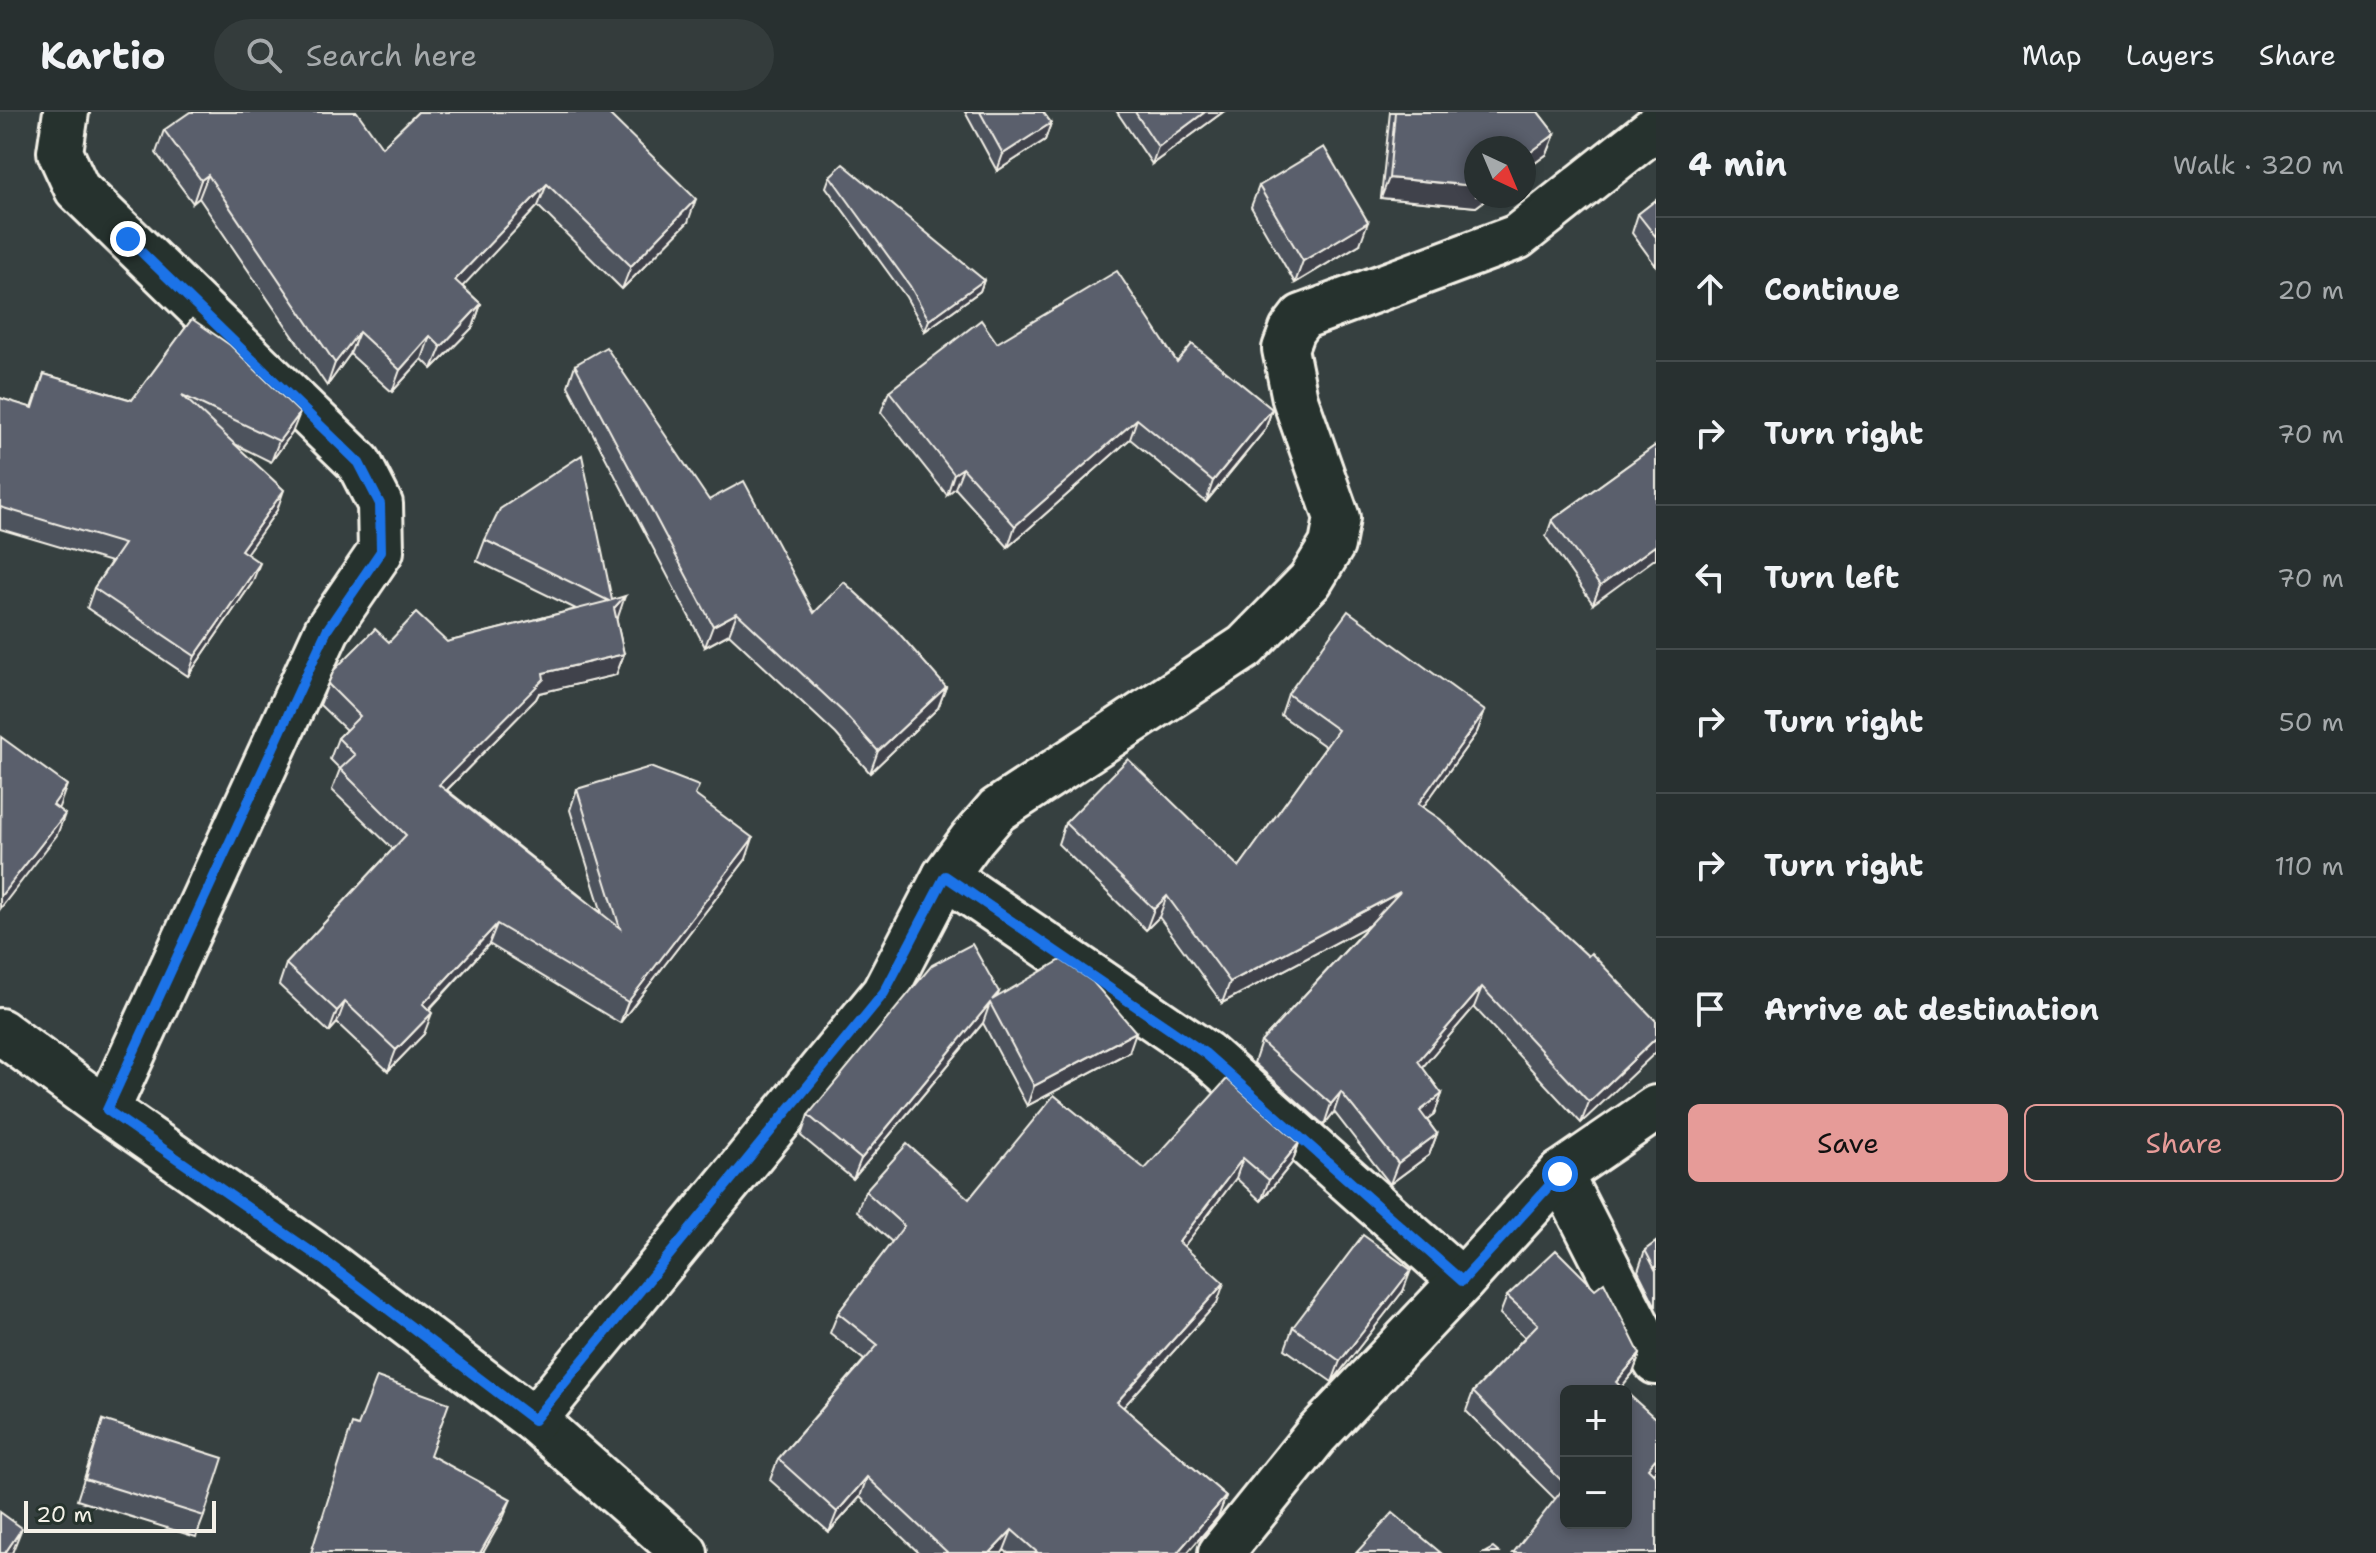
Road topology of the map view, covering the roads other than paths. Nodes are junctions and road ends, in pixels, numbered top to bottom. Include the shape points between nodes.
1 (66, 112) edge
2 (1656, 127) edge
3 (945, 876) junction
4 (0, 1031) edge
5 (1656, 1108) edge
6 (107, 1110) junction
7 (1560, 1174) junction
8 (1462, 1281) junction
9 (1656, 1362) edge
10 (534, 1420) junction
11 (685, 1553) edge
12 (1221, 1553) edge

1 - 6 street via 60,152 77,189 359,463 380,504 381,551 327,630
2 - 3 street via 1517,237 1302,317 1285,349 1295,399 1337,518 1332,545 1310,581 1245,647 997,810
3 - 8 street via 1206,1054
3 - 10 street via 884,993
4 - 6 street
5 - 7 street
6 - 10 street via 326,1262
7 - 8 street
7 - 9 street
8 - 12 street via 1317,1434
10 - 11 street

